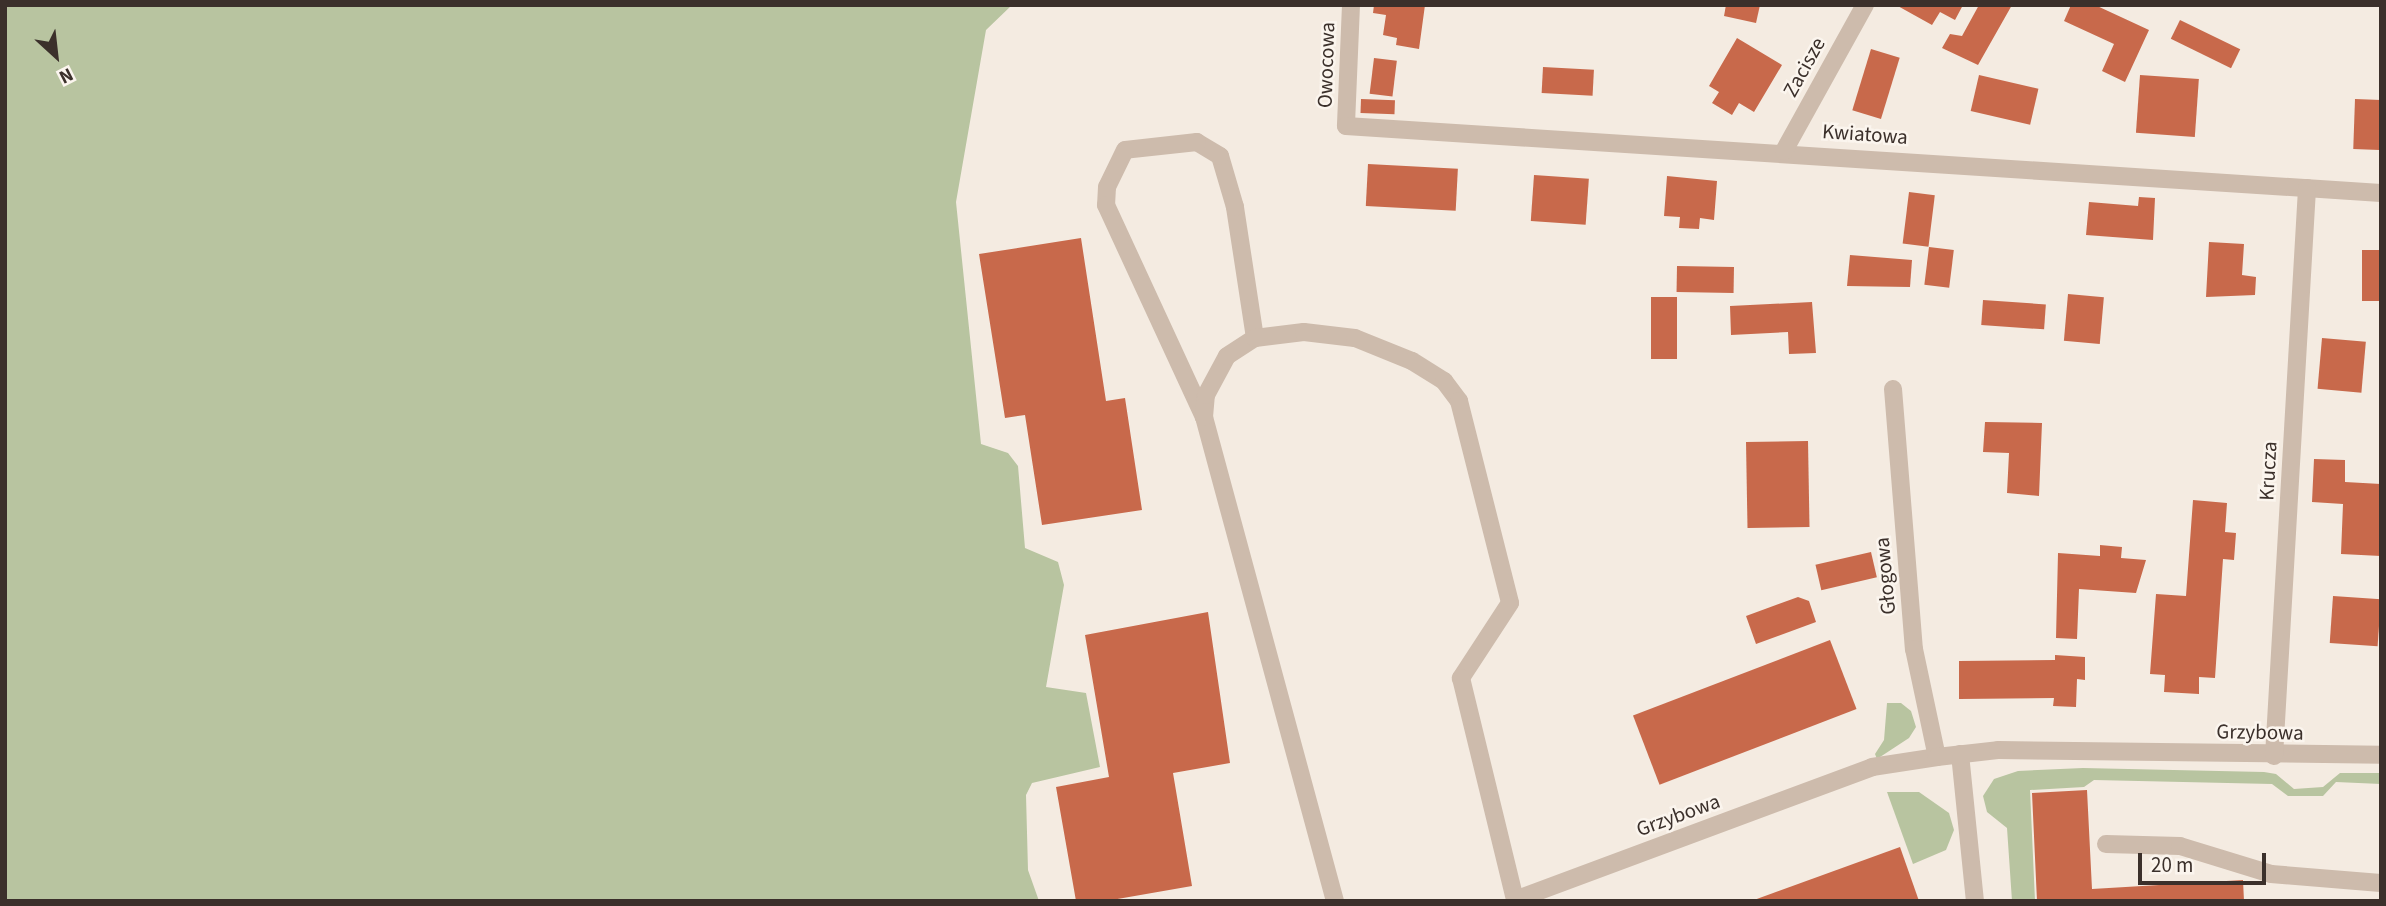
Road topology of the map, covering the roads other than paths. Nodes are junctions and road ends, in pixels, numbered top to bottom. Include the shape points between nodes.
1 (1351, 5) edge
2 (1865, 5) edge
3 (1346, 126) joint
4 (1784, 151) junction
5 (2307, 188) junction
6 (2381, 193) edge
7 (1255, 338) junction
8 (1893, 389) dead end
9 (1204, 417) junction
10 (1960, 754) junction
11 (2381, 755) edge
12 (2274, 756) junction
13 (1937, 757) junction
14 (2106, 844) dead end
15 (2381, 883) edge
16 (1513, 900) edge
17 (1335, 901) edge
18 (1975, 901) edge

1 - 3 street, Owocowa
2 - 4 street, Zacisze
3 - 4 street, Kwiatowa
4 - 5 street, Kwiatowa
5 - 6 street, Kwiatowa
5 - 12 street, Krucza
7 - 9 street via 1227,356 1213,376
7 - 9 street via 1235,207 1220,156 1197,142 1125,150 1107,187 1106,205
7 - 16 street, Grzybowa via 1304,332 1355,338 1412,361 1444,381 1459,401 1510,603 1461,678
8 - 13 street, Głogowa via 1914,649
9 - 17 street
10 - 12 street, Grzybowa via 1998,750
10 - 13 street, Grzybowa
10 - 18 street
11 - 12 street, Grzybowa
13 - 16 street, Grzybowa via 1872,766
14 - 15 street via 2180,846 2271,874

